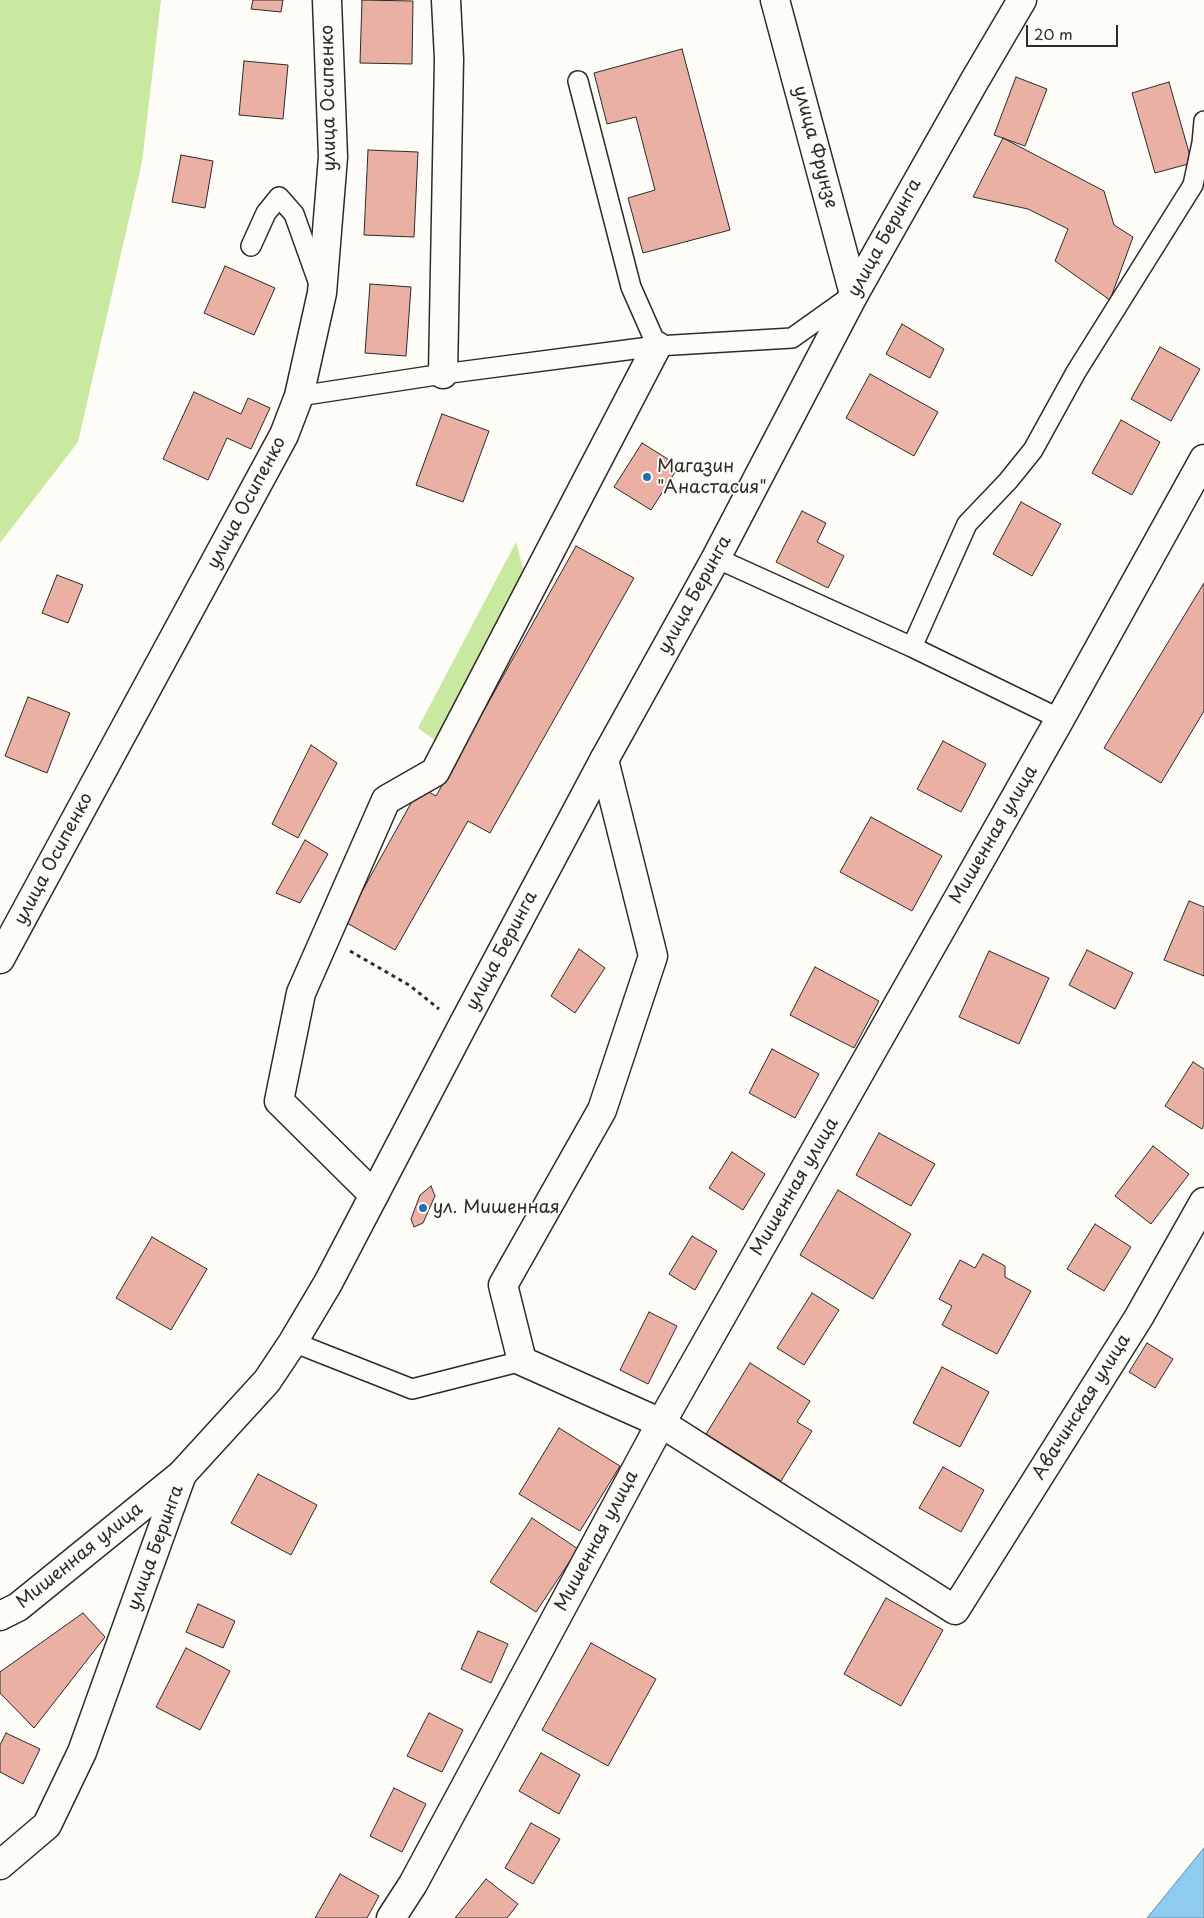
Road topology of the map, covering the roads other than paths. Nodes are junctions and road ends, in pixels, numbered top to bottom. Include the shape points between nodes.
1 (327, 0) edge
2 (446, 0) edge
3 (775, 0) edge
4 (1022, 0) edge
5 (578, 81) dead end
6 (1204, 121) edge
7 (251, 246) dead end
8 (322, 293) junction
9 (854, 294) junction
10 (657, 346) junction
11 (443, 374) junction
12 (299, 396) junction
13 (1204, 459) edge
14 (716, 558) junction
15 (912, 648) junction
16 (1060, 719) junction
17 (604, 760) junction
18 (0, 959) edge
19 (374, 1195) junction
20 (1204, 1202) edge
21 (293, 1342) junction
22 (522, 1361) junction
23 (660, 1423) junction
24 (182, 1474) junction
25 (0, 1616) edge
26 (0, 1865) edge
27 (391, 1918) edge

1 - 8 street, улица Осипенко via 334,157
2 - 11 street via 450,59
3 - 9 street, улица Фрунзе
4 - 9 street, улица Беринга
5 - 10 lane via 631,287
6 - 15 lane via 1193,185 1076,372 1033,450 967,524
7 - 8 lane via 266,213 279,197 294,214
8 - 12 street, улица Осипенко
9 - 10 lane via 792,338
9 - 14 street, улица Беринга
10 - 11 lane
10 - 19 street via 435,772 386,800 301,993 279,1101
11 - 12 lane
12 - 18 street, улица Осипенко via 284,435
13 - 16 street, Мишенная улица
14 - 15 lane
14 - 17 street, улица Беринга
15 - 16 lane
16 - 23 street, Мишенная улица
17 - 19 street, улица Беринга
17 - 22 street via 653,956 602,1110 503,1285
19 - 21 street, улица Беринга
20 - 23 street, Авачинская улица via 1138,1318 955,1610
21 - 22 lane via 412,1389
21 - 24 street, улица Беринга via 267,1381
22 - 23 street
23 - 27 street, Мишенная улица via 413,1884
24 - 25 street, Мишенная улица via 18,1607
24 - 26 street, улица Беринга via 82,1752 47,1825

